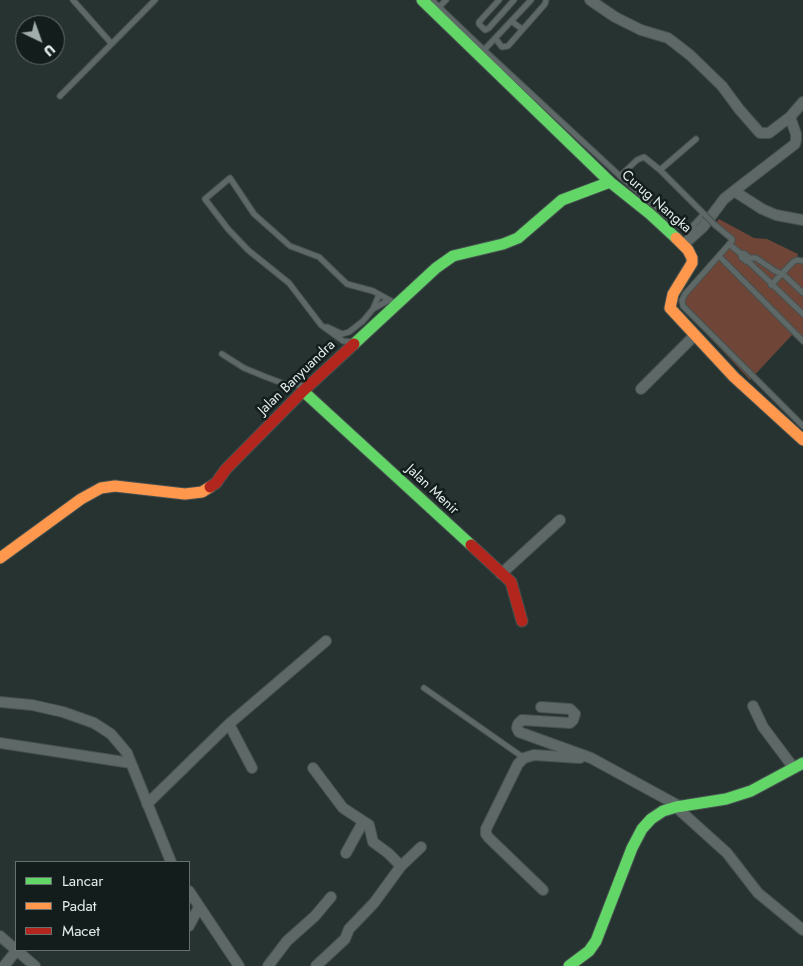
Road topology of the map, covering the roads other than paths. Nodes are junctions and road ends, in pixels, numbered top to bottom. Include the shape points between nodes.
1 (73, 0) edge
2 (422, 0) edge
3 (432, 0) edge
4 (446, 0) edge
5 (514, 0) edge
6 (531, 0) edge
7 (546, 0) edge
8 (590, 0) edge
9 (151, 1) edge
10 (497, 2) edge
11 (440, 7) junction
12 (504, 12) junction
13 (499, 17) junction
14 (510, 23) junction
15 (522, 29) junction
16 (495, 38) junction
17 (112, 43) junction
18 (484, 50) junction
19 (60, 96) dead end
20 (803, 102) edge
21 (790, 117) junction
22 (696, 139) dead end
23 (660, 170) junction
24 (615, 179) junction
25 (734, 190) junction
26 (704, 214) junction
27 (803, 220) edge
28 (730, 244) junction
29 (683, 245) junction
30 (719, 256) junction
31 (748, 259) junction
32 (803, 261) edge
33 (782, 274) junction
34 (771, 285) junction
35 (803, 293) edge
36 (380, 295) junction
37 (392, 302) junction
38 (373, 309) junction
39 (803, 314) edge
40 (321, 325) junction
41 (695, 336) junction
42 (803, 341) edge
43 (356, 342) junction
44 (222, 354) dead end
45 (306, 388) junction
46 (641, 389) dead end
47 (803, 426) edge
48 (803, 440) edge
49 (560, 520) dead end
50 (0, 558) edge
51 (501, 574) junction
52 (522, 622) dead end
53 (326, 641) dead end
54 (424, 688) dead end
55 (0, 702) edge
56 (753, 706) dead end
57 (541, 707) dead end
58 (229, 724) junction
59 (0, 743) edge
60 (524, 758) junction
61 (591, 758) junction
62 (131, 763) junction
63 (798, 765) edge
64 (252, 768) dead end
65 (313, 768) dead end
66 (147, 804) junction
67 (677, 806) junction
68 (363, 822) junction
69 (421, 847) dead end
70 (346, 853) dead end
71 (172, 861) edge
72 (401, 866) junction
73 (543, 890) dead end
74 (190, 893) edge
75 (331, 897) dead end
76 (199, 908) junction
77 (190, 924) edge
78 (803, 930) edge
79 (0, 936) edge
80 (15, 950) edge
81 (16, 951) edge
82 (4, 966) edge
83 (35, 966) edge
84 (239, 966) edge
85 (268, 966) edge
86 (316, 966) edge
87 (569, 966) edge

1 - 17 lane
2 - 24 street, Curug Nangka
3 - 11 lane
4 - 11 lane
5 - 12 lane
6 - 14 lane
7 - 15 lane
8 - 21 street via 606,13 641,30 668,38 722,86 760,133 769,133
9 - 17 lane
10 - 12 lane
10 - 13 lane via 479,24 485,30
11 - 18 lane
12 - 13 lane
13 - 14 lane
14 - 15 lane
14 - 16 lane
15 - 16 lane via 505,48
16 - 18 lane
17 - 19 lane
18 - 24 lane
20 - 21 street
21 - 25 street via 796,134 795,144
22 - 23 lane
23 - 24 lane via 641,158
23 - 26 lane
24 - 26 lane via 687,231
24 - 29 street, Curug Nangka
24 - 37 street, Jalan Banyuandra via 562,200 518,238 453,256
25 - 27 street via 762,209
25 - 29 street
26 - 28 lane, bridge via 732,239
28 - 30 lane
28 - 31 lane via 742,258
29 - 41 street, Curug Nangka via 690,253 692,263 669,306
30 - 42 lane
30 - 47 lane via 685,294 683,306
31 - 33 lane via 756,258
31 - 34 lane
32 - 33 lane via 793,262
33 - 34 lane
33 - 35 lane
34 - 39 lane
36 - 37 lane
36 - 38 lane
36 - 40 lane via 346,284 319,257 290,246 254,214 230,178 205,199 248,250 289,283
37 - 38 lane
37 - 43 street, Jalan Banyuandra
38 - 40 lane via 349,332 342,334
40 - 43 lane via 343,341
41 - 46 street
41 - 48 street, Curug Nangka
43 - 45 street, Jalan Banyuandra
44 - 45 lane via 244,368
45 - 50 street, Jalan Banyuandra via 216,483 202,492 186,494 115,486 102,488
45 - 51 street, Jalan Menir
49 - 51 street
51 - 52 street, Jalan Menir via 512,585
53 - 58 street
54 - 60 lane
55 - 62 street via 32,705 94,723 116,740
56 - 63 street via 763,727
57 - 61 street via 570,709 575,714 574,720 570,724 522,720 518,730
58 - 64 street
58 - 66 street
59 - 62 street
60 - 61 street via 534,755
60 - 73 street via 518,764 486,832
61 - 67 street
62 - 66 street
63 - 67 street via 732,798
65 - 68 street via 343,808
66 - 71 street
67 - 78 street via 727,853 758,893
67 - 87 street via 651,818 642,829 596,941 589,951
68 - 70 street
68 - 72 street via 370,826 373,842
69 - 72 street
72 - 86 street via 335,950
74 - 76 street
75 - 85 street via 287,941
76 - 77 street
76 - 84 street
79 - 80 street
81 - 82 street
81 - 83 street

